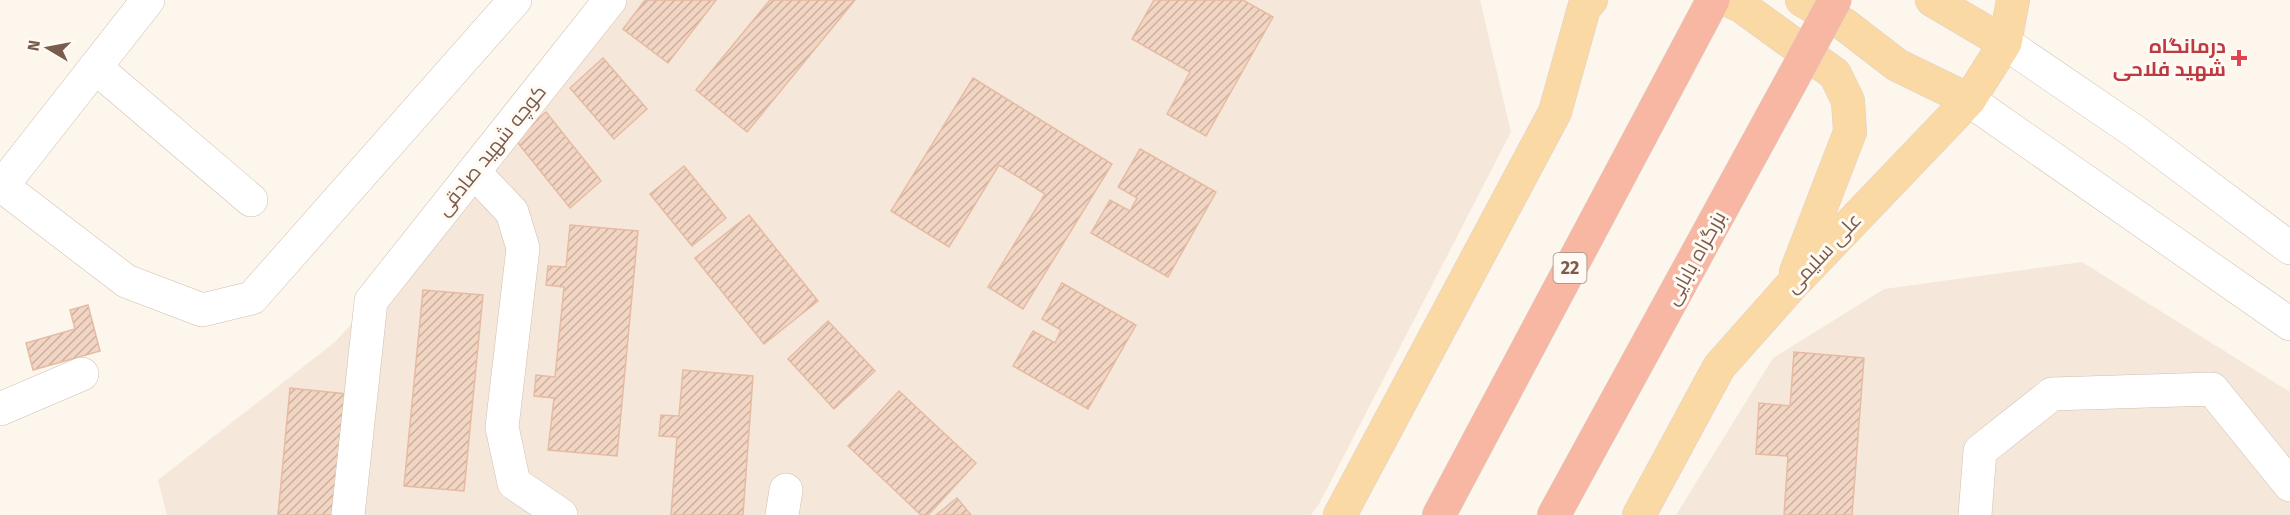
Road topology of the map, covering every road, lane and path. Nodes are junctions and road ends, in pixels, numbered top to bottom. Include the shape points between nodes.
1 (148, 0) edge
2 (515, 0) edge
3 (610, 0) edge
4 (1575, 0) edge
5 (1591, 0) edge
6 (1728, 0) edge
7 (1802, 0) edge
8 (1835, 0) edge
9 (1932, 0) edge
10 (2013, 0) edge
11 (1707, 10) edge
12 (1576, 38) junction
13 (2005, 43) junction
14 (95, 67) junction
15 (1969, 100) junction
16 (474, 172) junction
17 (251, 200) dead end
18 (2290, 248) edge
19 (1790, 287) junction
20 (2290, 324) edge
21 (82, 374) dead end
22 (0, 409) edge
23 (2290, 485) edge
24 (348, 515) edge
25 (561, 515) edge
26 (1340, 515) edge
27 (1438, 515) edge
28 (1554, 515) edge
29 (1640, 515) edge
30 (1975, 515) edge

1 - 14 street
2 - 14 street via 252,298 202,310 126,281 2,186
3 - 16 street, کوچه شهید صادقی
4 - 12 main road
5 - 12 main road via 1584,8
6 - 19 main road via 1835,74 1848,101 1850,132
7 - 15 main road via 1845,25 1897,65
8 - 28 highway, بزرگراه بابایی, bridge
9 - 13 main road
10 - 13 main road, علی سلیمی
11 - 27 highway, 22
12 - 26 main road via 1554,112
13 - 15 main road, علی سلیمی
13 - 18 street via 2134,131
14 - 17 street
15 - 19 main road, علی سلیمی
15 - 20 street
16 - 24 street, کوچه شهید صادقی via 371,301
16 - 25 street via 512,212 523,248 502,428 514,483
19 - 29 main road, علی سلیمی via 1719,367
21 - 22 street
23 - 30 street via 2212,389 2052,394 1980,451

